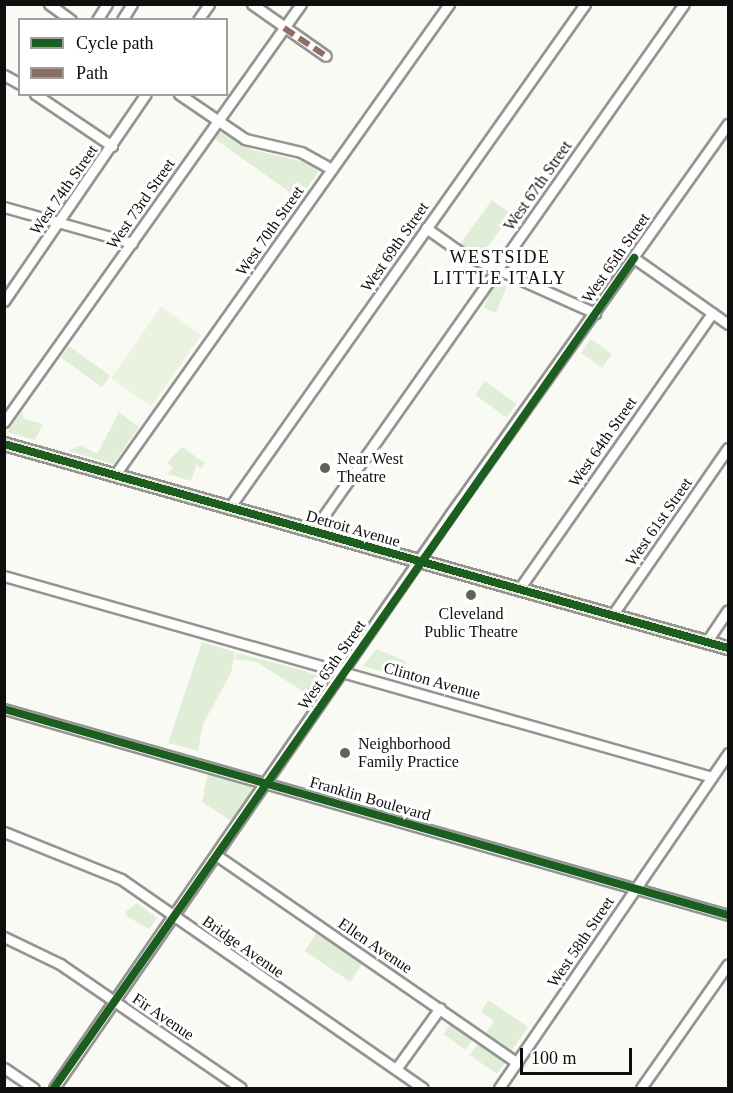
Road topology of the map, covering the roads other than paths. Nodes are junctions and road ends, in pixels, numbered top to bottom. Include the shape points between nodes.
1 (50, 4) edge
2 (107, 4) edge
3 (132, 4) edge
4 (209, 4) edge
5 (252, 4) edge
6 (301, 4) edge
7 (449, 4) edge
8 (585, 4) edge
9 (684, 4) edge
10 (68, 18) edge
11 (98, 18) edge
12 (123, 18) edge
13 (199, 18) edge
14 (284, 28) junction
15 (326, 57) dead end
16 (4, 75) edge
17 (18, 83) edge
18 (38, 96) edge
19 (145, 96) edge
20 (182, 96) edge
21 (218, 122) junction
22 (729, 124) edge
23 (112, 146) junction
24 (332, 169) junction
25 (4, 207) edge
26 (60, 223) junction
27 (426, 228) junction
28 (132, 243) junction
29 (634, 258) junction
30 (498, 269) junction
31 (4, 302) edge
32 (595, 313) junction
33 (712, 313) junction
34 (729, 324) edge
35 (4, 422) edge
36 (4, 444) edge
37 (729, 448) edge
38 (114, 476) junction
39 (229, 508) junction
40 (313, 531) junction
41 (419, 561) junction
42 (4, 576) edge
43 (519, 589) junction
44 (729, 610) edge
45 (614, 614) junction
46 (707, 641) junction
47 (729, 648) edge
48 (343, 672) junction
49 (4, 709) edge
50 (729, 753) edge
51 (712, 777) junction
52 (266, 783) junction
53 (4, 832) edge
54 (216, 855) junction
55 (636, 888) junction
56 (729, 915) edge
57 (173, 916) junction
58 (4, 937) edge
59 (729, 964) edge
60 (114, 1002) junction
61 (440, 1008) junction
62 (517, 1063) junction
63 (4, 1068) edge
64 (396, 1069) junction
65 (34, 1089) edge
66 (54, 1089) edge
67 (241, 1089) edge
68 (423, 1089) edge
69 (499, 1089) edge
70 (641, 1089) edge

1 - 10 street
2 - 11 street
3 - 12 street
4 - 13 street
5 - 14 street
6 - 14 street, West 73rd Street
7 - 24 street, West 70th Street
8 - 27 street, West 69th Street
9 - 30 street, West 67th Street
14 - 15 street
14 - 21 street, West 73rd Street
16 - 17 street
18 - 23 street
19 - 23 street, West 74th Street
20 - 21 street
21 - 24 street via 245,139 301,152
21 - 28 street, West 73rd Street
22 - 29 street, West 65th Street
23 - 26 street, West 74th Street
24 - 38 street, West 70th Street
25 - 26 street
26 - 28 street
26 - 31 street, West 74th Street
27 - 30 street via 463,254
27 - 39 street, West 69th Street
28 - 35 street, West 73rd Street
29 - 32 street, West 65th Street
29 - 33 street
30 - 32 street
30 - 40 street, West 67th Street
32 - 41 street, West 65th Street
33 - 34 street
33 - 43 street, West 64th Street
36 - 38 main road, Detroit Avenue
37 - 45 street, West 61st Street
38 - 39 main road, Detroit Avenue
39 - 40 main road, Detroit Avenue
40 - 41 main road, Detroit Avenue
41 - 43 main road, Detroit Avenue
41 - 48 street, West 65th Street
42 - 48 street, Clinton Avenue
43 - 45 main road, Detroit Avenue
44 - 46 street
45 - 46 main road, Detroit Avenue
46 - 47 main road, Detroit Avenue
48 - 51 street, Clinton Avenue
48 - 52 street, West 65th Street
49 - 52 street, Franklin Boulevard
50 - 51 street, West 58th Street
51 - 55 street, West 58th Street
52 - 54 street, West 65th Street
52 - 55 street, Franklin Boulevard
53 - 57 street, Bridge Avenue via 120,879
54 - 57 street, West 65th Street
54 - 61 street, Ellen Avenue
55 - 56 street, Franklin Boulevard
55 - 62 street, West 58th Street
57 - 60 street, West 65th Street
57 - 64 street, Bridge Avenue
58 - 60 street, Fir Avenue via 60,964
59 - 70 street
60 - 66 street, West 65th Street
60 - 67 street, Fir Avenue
61 - 62 street, Ellen Avenue
61 - 64 street
62 - 69 street, West 58th Street
63 - 65 street
64 - 68 street, Bridge Avenue

